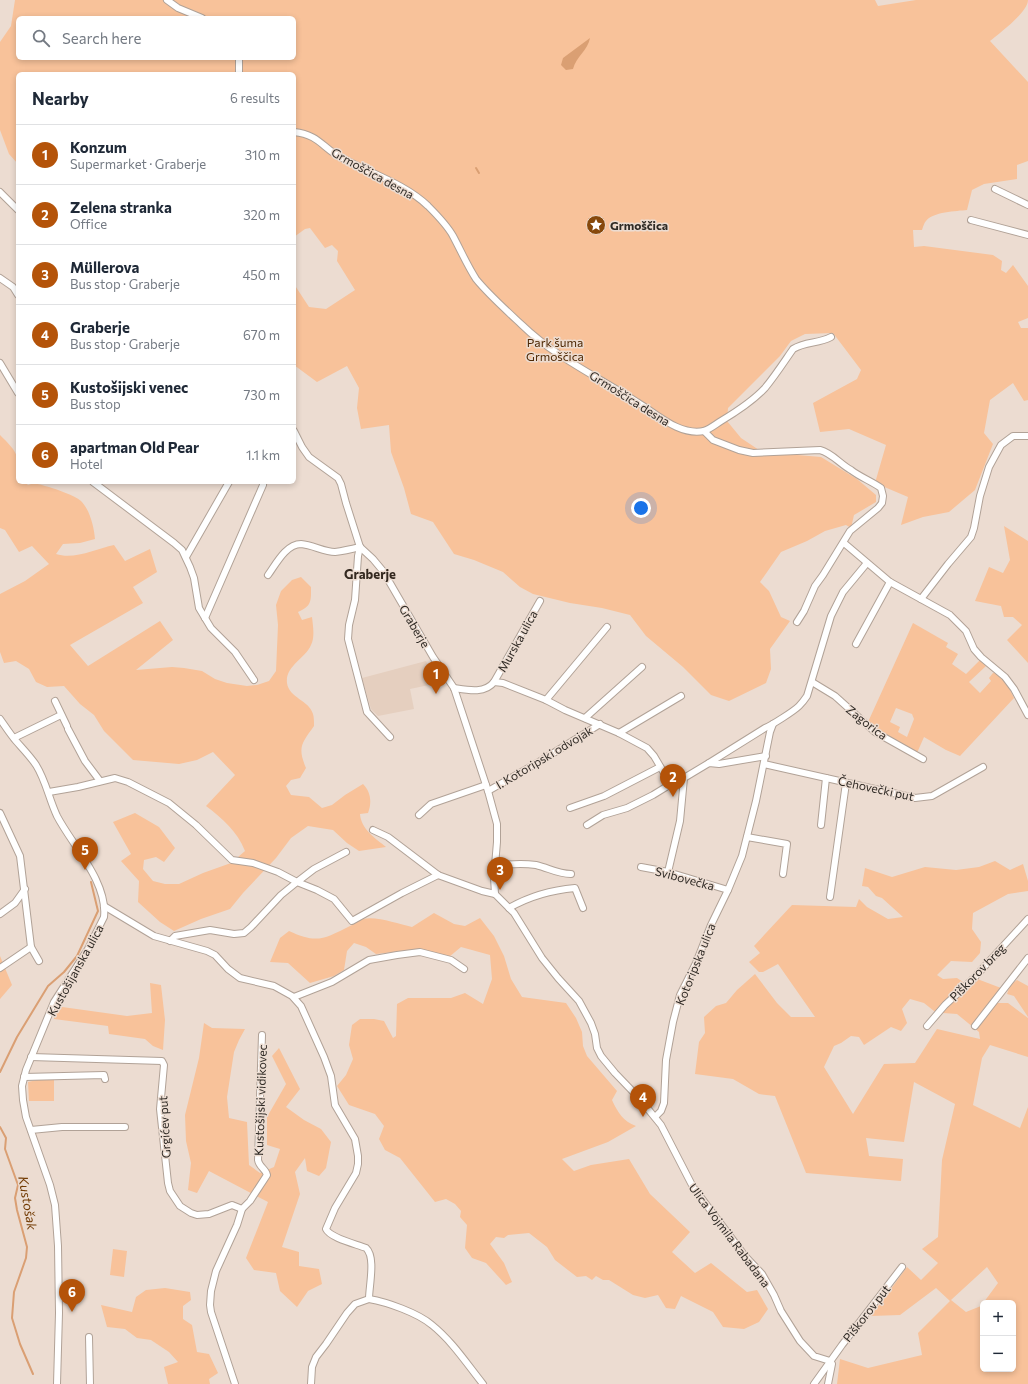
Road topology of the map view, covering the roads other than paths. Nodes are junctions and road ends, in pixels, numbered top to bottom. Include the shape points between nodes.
1 (167, 0) edge
2 (197, 16) edge
3 (239, 60) edge
4 (239, 72) edge
5 (296, 132) edge
6 (995, 189) dead end
7 (0, 192) edge
8 (1028, 206) edge
9 (16, 208) edge
10 (971, 220) dead end
11 (1028, 235) edge
12 (0, 278) edge
13 (16, 292) edge
14 (831, 336) dead end
15 (0, 363) edge
16 (16, 390) edge
17 (704, 431) junction
18 (296, 435) edge
19 (1028, 436) edge
20 (96, 484) edge
21 (228, 484) edge
22 (263, 485) dead end
23 (844, 543) junction
24 (360, 548) junction
25 (186, 557) junction
26 (867, 563) junction
27 (268, 575) dead end
28 (890, 582) junction
29 (921, 599) junction
30 (540, 601) dead end
31 (205, 618) junction
32 (797, 622) dead end
33 (607, 626) dead end
34 (856, 644) dead end
35 (642, 667) dead end
36 (254, 680) dead end
37 (494, 682) junction
38 (812, 682) junction
39 (454, 688) junction
40 (681, 696) dead end
41 (546, 700) junction
42 (56, 701) dead end
43 (61, 715) junction
44 (1028, 715) edge
45 (0, 718) edge
46 (585, 718) junction
47 (600, 724) junction
48 (773, 724) junction
49 (619, 733) junction
50 (390, 737) dead end
51 (14, 738) junction
52 (766, 756) junction
53 (923, 759) dead end
54 (709, 763) junction
55 (764, 764) junction
56 (660, 767) junction
57 (983, 767) dead end
58 (684, 778) junction
59 (826, 778) junction
60 (100, 781) junction
61 (671, 781) junction
62 (846, 782) junction
63 (487, 788) junction
64 (49, 792) junction
65 (570, 808) dead end
66 (0, 813) edge
67 (419, 815) dead end
68 (587, 825) dead end
69 (821, 825) dead end
70 (373, 830) dead end
71 (747, 837) junction
72 (346, 852) dead end
73 (495, 866) junction
74 (641, 867) dead end
75 (668, 872) junction
76 (571, 874) dead end
77 (783, 874) dead end
78 (438, 875) junction
79 (296, 882) junction
80 (25, 889) junction
81 (728, 890) junction
82 (495, 894) junction
83 (830, 897) dead end
84 (104, 906) junction
85 (510, 908) junction
86 (583, 908) dead end
87 (0, 914) edge
88 (1028, 919) edge
89 (170, 941) junction
90 (31, 947) junction
91 (1028, 958) edge
92 (39, 961) dead end
93 (0, 968) edge
94 (464, 969) dead end
95 (294, 997) junction
96 (927, 1026) dead end
97 (975, 1026) dead end
98 (262, 1035) dead end
99 (31, 1057) junction
100 (24, 1078) junction
101 (105, 1079) dead end
102 (655, 1117) junction
103 (125, 1126) dead end
104 (31, 1130) junction
105 (242, 1209) junction
106 (902, 1267) dead end
107 (369, 1299) junction
108 (89, 1337) dead end
109 (830, 1361) junction
110 (59, 1383) edge
111 (90, 1384) edge
112 (235, 1384) edge
113 (311, 1384) edge
114 (482, 1384) edge
115 (814, 1384) edge
116 (828, 1384) edge

1 - 2 street
3 - 4 street
5 - 17 street, Grmoščica desna via 314,137 343,159 415,195 444,223 478,280 511,315 547,347 668,422 689,430
6 - 8 street
7 - 9 street
10 - 11 street
12 - 13 street
14 - 17 street via 793,349 764,389 728,417
15 - 16 street
17 - 23 street via 713,440 747,452 820,450 881,488 882,502 850,531
18 - 24 street via 309,457 338,478 342,484
19 - 29 street via 1013,436 1001,445 989,467 971,537
20 - 25 street via 174,543
21 - 25 street
22 - 31 street
23 - 26 street
23 - 32 street via 815,586
24 - 27 street via 335,552 301,544 290,547
24 - 39 street, Graberje via 382,571
24 - 50 street via 348,640 367,712
25 - 31 street via 194,578 199,608
26 - 28 street
26 - 38 street via 844,592 831,616
28 - 29 street
28 - 34 street
29 - 44 street via 950,615 966,631 981,657 1005,677 1014,689
30 - 37 street, Murska ulica
31 - 36 street via 211,628 235,652
33 - 41 street
35 - 46 street
37 - 39 street via 484,689
37 - 41 street
38 - 48 street via 807,696 799,706
38 - 53 street, Zagorica via 835,696 875,732
39 - 63 street, Graberje
40 - 49 street
41 - 46 street
42 - 43 street
43 - 51 street
43 - 60 street via 85,761
45 - 51 street, Kustošijanska ulica
46 - 47 street
47 - 49 street
47 - 63 street, I. Kotoripski odvojak via 539,762
48 - 52 street, Kotoripska ulica
48 - 54 street
49 - 56 street via 647,748
51 - 64 street, Kustošijanska ulica via 40,772
52 - 54 street via 719,764
52 - 55 street, Kotoripska ulica
54 - 58 street
55 - 59 street, Čehovečki put
55 - 71 street, Kotoripska ulica
56 - 61 street
56 - 65 street via 604,796
57 - 62 street, Čehovečki put via 932,796 915,798
58 - 61 street
58 - 75 street via 680,821
59 - 62 street, Čehovečki put
59 - 69 street
60 - 64 street
60 - 79 street via 116,778 169,803 232,860 253,863
61 - 68 street via 653,796 603,815
62 - 83 street
63 - 67 street, I. Kotoripski odvojak via 431,804
63 - 73 street, Graberje via 497,824
64 - 84 street, Kustošijanska ulica via 58,817 92,873
66 - 80 street via 20,856
70 - 78 street via 388,837
71 - 77 street via 786,844
71 - 81 street, Kotoripska ulica
72 - 79 street
73 - 76 street via 527,864
73 - 82 street, Graberje
74 - 75 street, Svibovečka
75 - 81 street, Svibovečka
78 - 79 street via 352,921 334,900
78 - 82 street
79 - 89 street via 244,933 210,930 175,936
80 - 87 street via 15,903
80 - 90 street
81 - 102 street, Kotoripska ulica via 680,995 666,1060 664,1103
82 - 85 street
84 - 89 street via 146,932
84 - 99 street, Kustošijanska ulica via 104,917 88,949 54,1002
85 - 86 street via 544,893 576,888
85 - 102 street via 542,958 583,1008 594,1031 597,1048 605,1062
88 - 96 street, Piškorov breg
89 - 95 street via 215,955 240,978 274,986
90 - 92 street
90 - 93 street
91 - 97 street
94 - 95 street via 452,960 420,952 397,955 369,960 332,982
95 - 107 street via 301,1006 324,1057 331,1076 335,1106 357,1144 356,1173 326,1229 332,1236 369,1251
98 - 105 street, Kustošijski vidikovec via 258,1160 267,1175
99 - 100 street, Kustošijanska ulica
99 - 105 street, Grgićev put via 162,1061 164,1065 160,1109 168,1183 172,1196 180,1206 197,1215 209,1214 232,1205
100 - 101 street via 104,1075
100 - 104 street, Kustošijanska ulica via 22,1100
102 - 109 street, Ulica Vojmila Rabadana via 693,1187 745,1256 762,1274 800,1341 814,1356
103 - 104 street
104 - 110 street, Kustošijanska ulica via 55,1205 58,1246
105 - 112 street, Kustošijski vidikovec via 213,1280 210,1300 211,1312
106 - 109 street, Piškorov put
107 - 113 street via 356,1304 347,1313 316,1357 312,1367
107 - 114 street via 390,1304 427,1322 439,1331
108 - 111 street
109 - 115 street, Piškorov put
109 - 116 street via 832,1364

